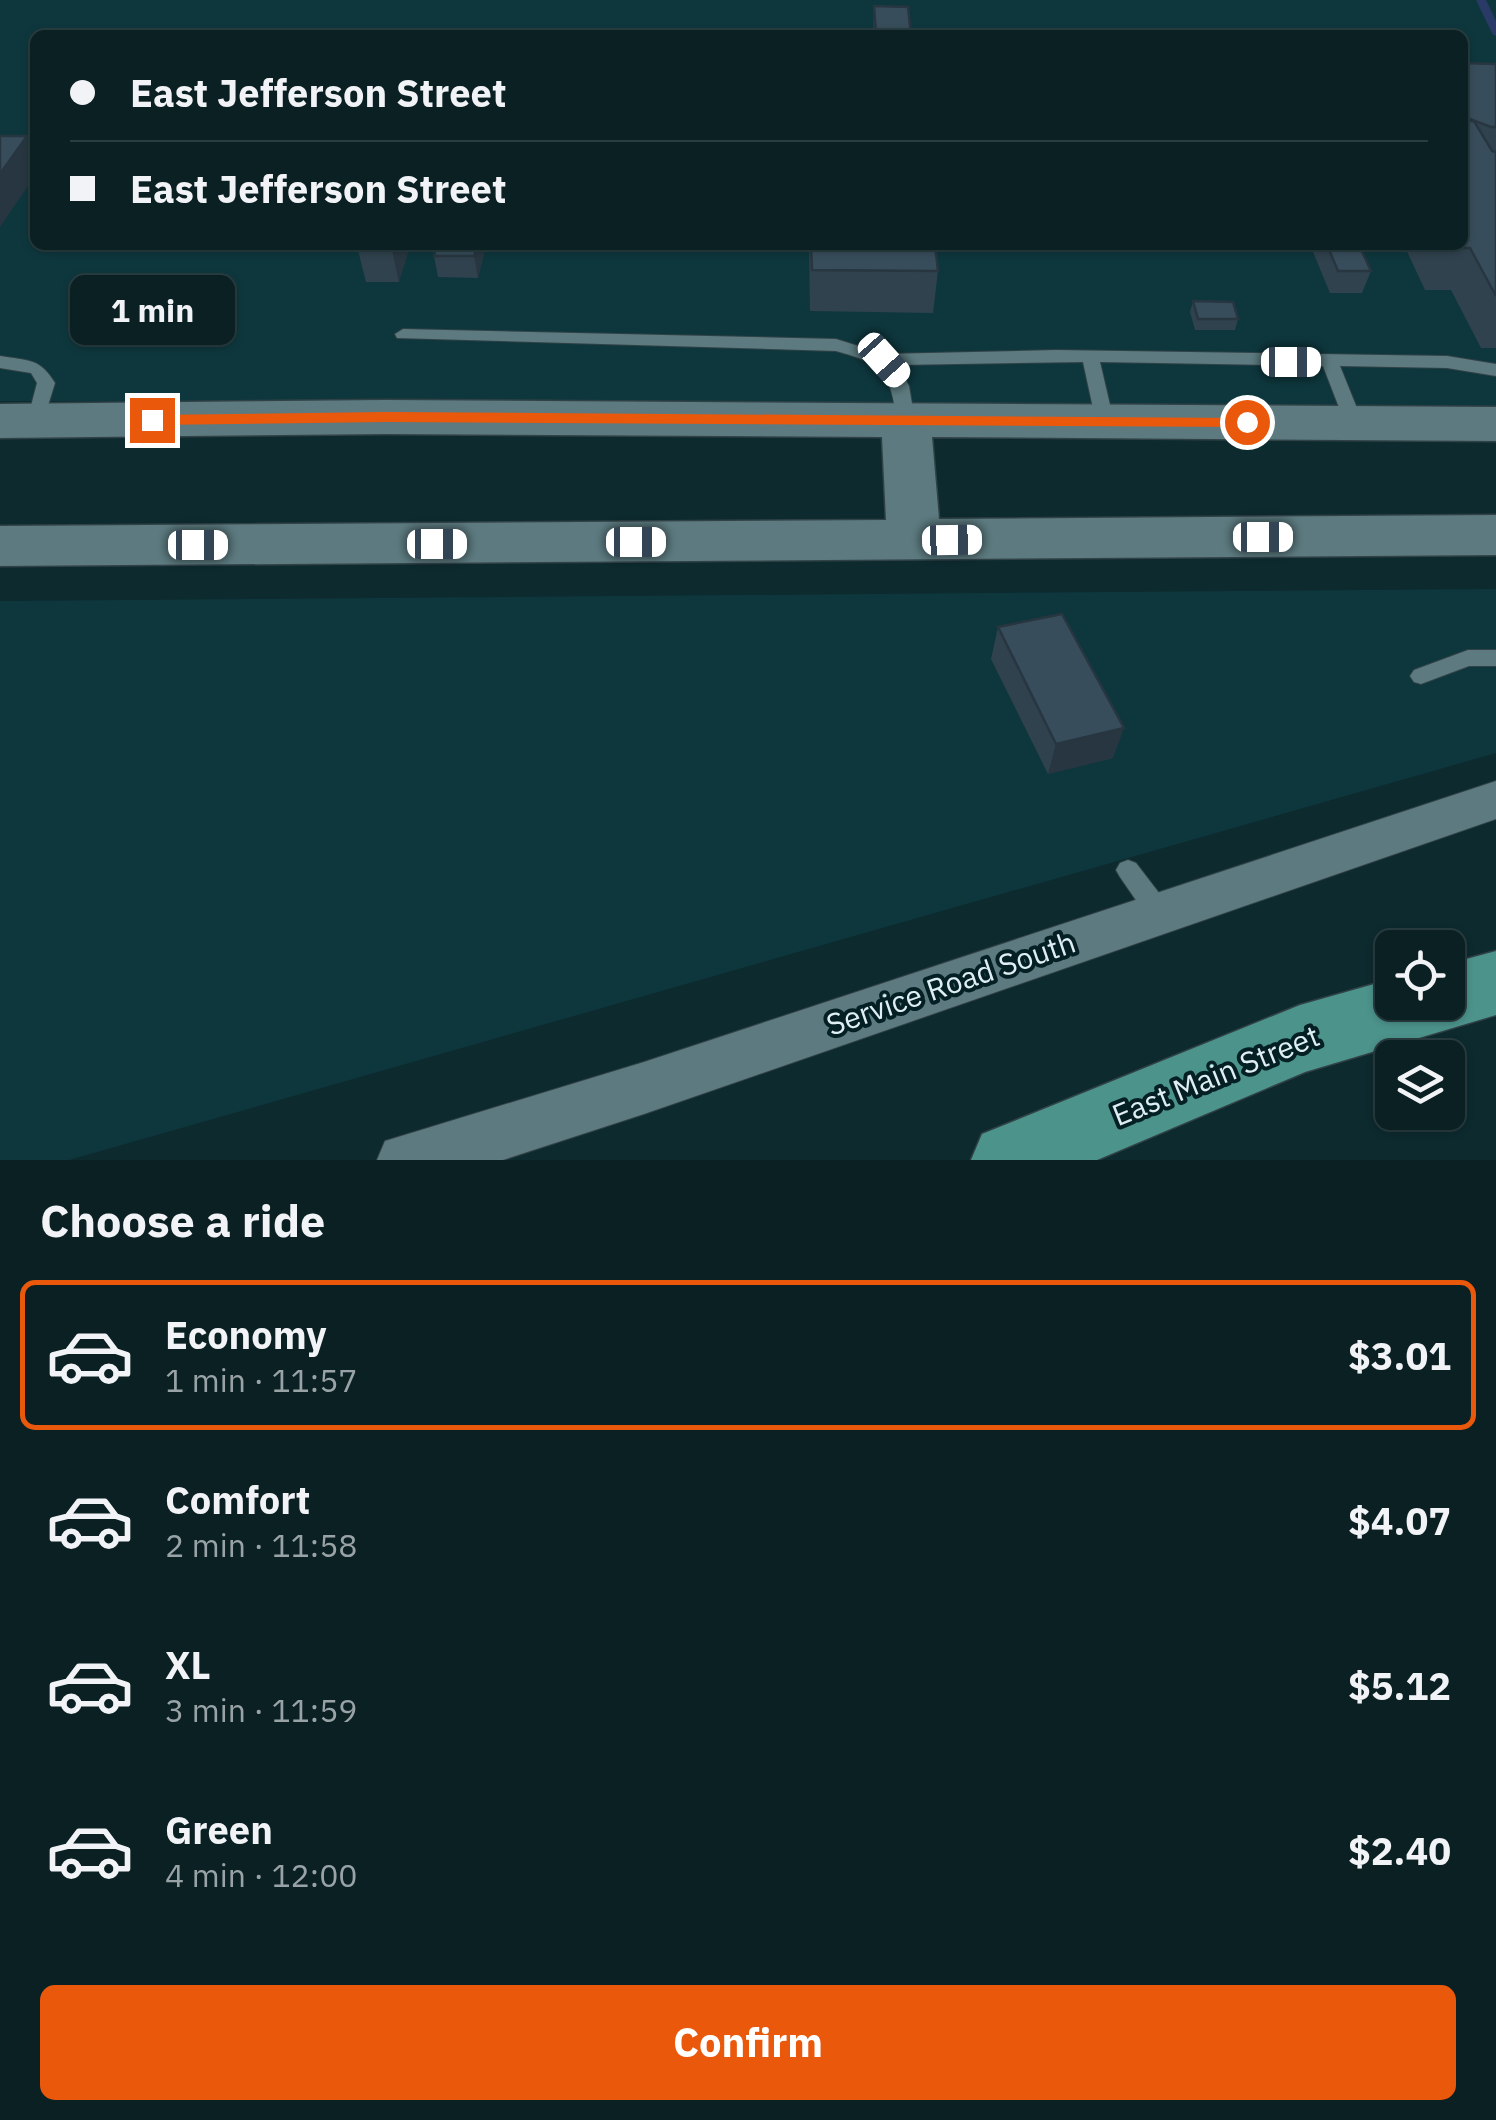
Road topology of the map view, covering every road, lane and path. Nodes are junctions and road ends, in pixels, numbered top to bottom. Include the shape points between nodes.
1 (403, 334) dead end
2 (1090, 357) junction
3 (884, 360) junction
4 (0, 362) edge
5 (1330, 362) junction
6 (1496, 370) edge
7 (18, 421) edge
8 (906, 421) junction
9 (1105, 422) junction
10 (1354, 423) junction
11 (1496, 424) edge
12 (1496, 535) edge
13 (914, 540) junction
14 (0, 546) edge
15 (1496, 658) edge
16 (1422, 676) dead end
17 (1496, 800) edge
18 (1128, 870) dead end
19 (1160, 914) junction
20 (1496, 983) edge
21 (1465, 992) edge
22 (1375, 1017) edge
23 (404, 1160) edge
24 (1008, 1160) edge

1 - 3 lane via 836,345
2 - 3 lane
2 - 5 lane
2 - 9 lane
3 - 8 lane via 900,379
4 - 7 lane via 37,368 46,382
5 - 6 lane via 1447,362
5 - 10 lane
7 - 8 main road
8 - 9 main road
8 - 13 main road
9 - 10 main road
10 - 11 main road
12 - 13 main road
13 - 14 main road
15 - 16 lane via 1468,658
17 - 19 street, Service Road South
18 - 19 lane
19 - 23 street, Service Road South via 644,1088
20 - 21 main road
22 - 24 main road, East Main Street via 1300,1039

